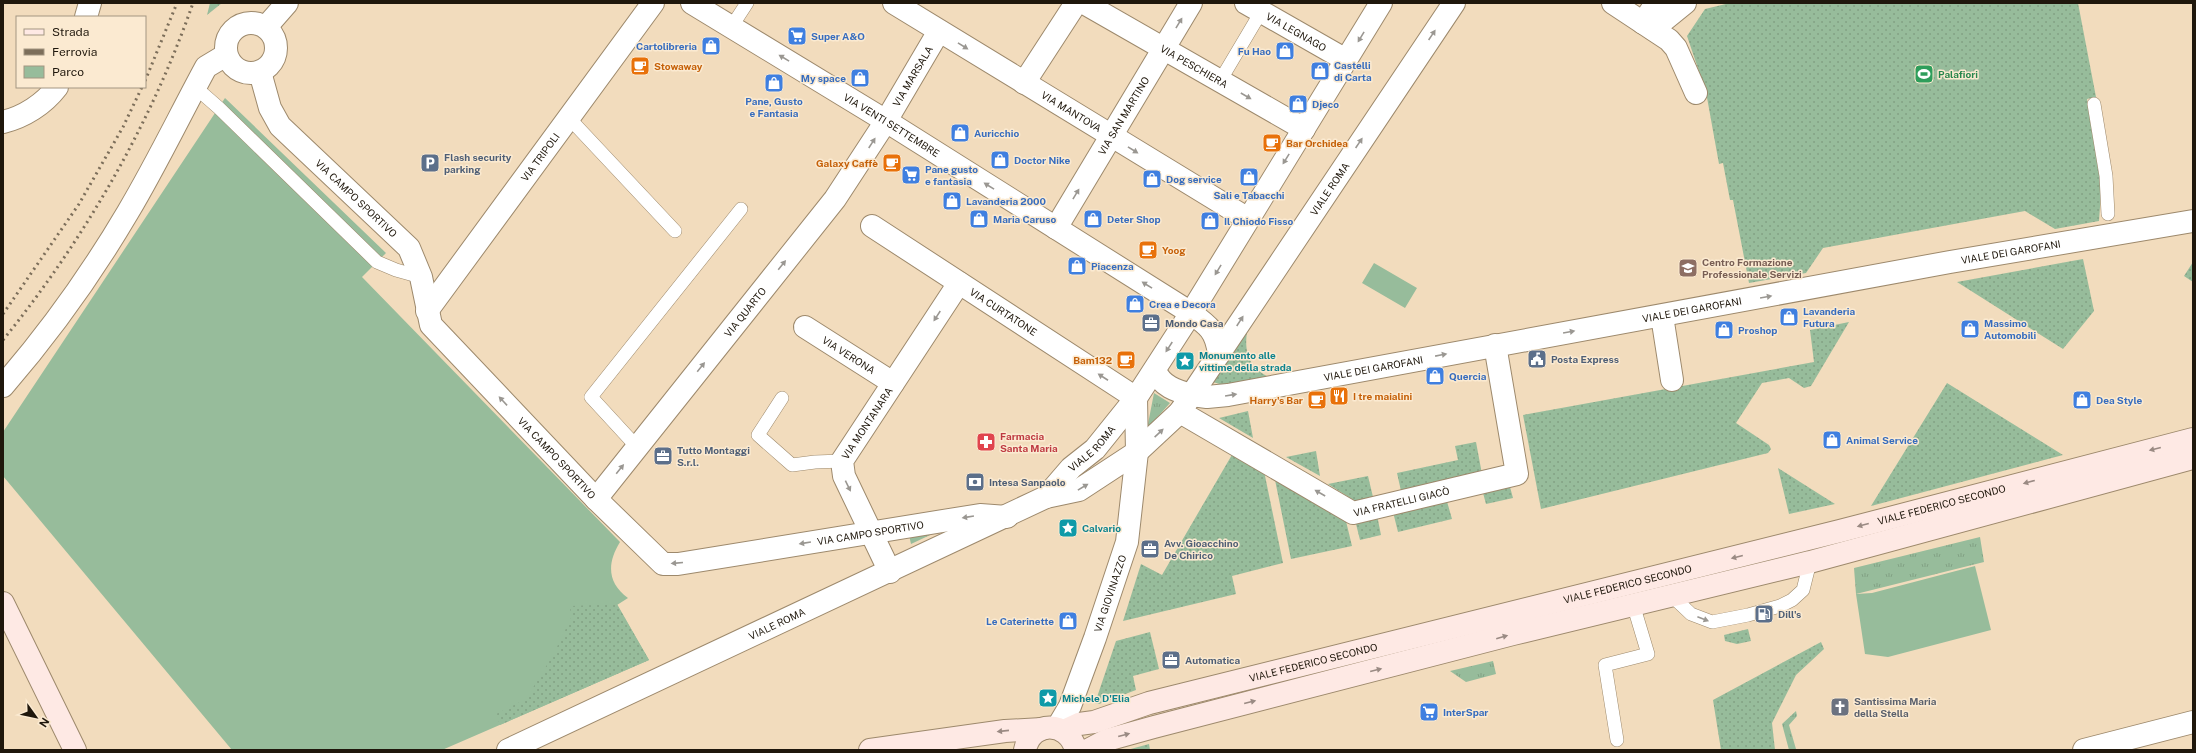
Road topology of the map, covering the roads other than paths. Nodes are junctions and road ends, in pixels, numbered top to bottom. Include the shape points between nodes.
1 (90, 3) edge
2 (286, 3) edge
3 (653, 3) edge
4 (692, 3) edge
5 (748, 3) edge
6 (894, 3) edge
7 (1076, 3) edge
8 (1084, 3) edge
9 (1191, 3) edge
10 (1381, 3) edge
11 (1454, 3) edge
12 (1613, 3) edge
13 (1656, 3) edge
14 (1685, 3) edge
15 (1254, 7) edge
16 (86, 16) edge
17 (732, 26) junction
18 (1648, 26) junction
19 (266, 28) junction
20 (939, 31) junction
21 (1164, 49) junction
22 (226, 55) junction
23 (1346, 60) junction
24 (260, 72) junction
25 (1220, 81) junction
26 (1024, 83) junction
27 (195, 87) junction
28 (57, 88) edge
29 (1696, 93) dead end
30 (2094, 104) dead end
31 (569, 118) junction
32 (886, 121) junction
33 (3, 122) edge
34 (1304, 129) junction
35 (1111, 136) junction
36 (741, 209) dead end
37 (2108, 214) dead end
38 (1248, 219) junction
39 (2193, 222) edge
40 (872, 226) dead end
41 (1056, 228) junction
42 (675, 231) dead end
43 (421, 277) junction
44 (958, 283) junction
45 (427, 311) junction
46 (1191, 313) junction
47 (1662, 316) junction
48 (805, 327) dead end
49 (1495, 345) junction
50 (1219, 354) junction
51 (1155, 370) junction
52 (1672, 380) dead end
53 (893, 383) junction
54 (3, 386) edge
55 (782, 398) dead end
56 (1136, 398) junction
57 (1186, 403) junction
58 (2193, 439) edge
59 (637, 447) junction
60 (1137, 452) junction
61 (2193, 458) edge
62 (842, 461) junction
63 (1046, 497) junction
64 (596, 499) junction
65 (1007, 517) junction
66 (871, 532) junction
67 (1810, 562) junction
68 (890, 572) junction
69 (1672, 596) junction
70 (3, 603) edge
71 (1633, 604) junction
72 (2193, 722) edge
73 (1054, 729) junction
74 (1617, 740) dead end
75 (74, 750) edge
76 (508, 750) edge
77 (870, 750) edge
78 (1025, 750) edge
79 (1076, 750) edge
80 (1088, 750) edge
81 (2084, 750) edge

1 - 16 street
2 - 19 street
3 - 31 street, VIA TRIPOLI
4 - 17 street, VIA VENTI SETTEMBRE
5 - 17 lane
6 - 20 street, VIA MANTOVA
7 - 26 street
8 - 21 street, VIA PESCHIERA
21 -> 9 street, VIA SAN MARTINO
10 -> 23 street, VIALE ROMA
50 -> 11 street, VIALE ROMA
12 - 18 street
13 - 18 street
14 - 18 street
15 - 23 street, VIA LEGNAGO
15 - 25 lane
32 -> 17 street, VIA VENTI SETTEMBRE
18 - 29 street via 1676,48
19 - 22 street via 251,22 236,27 227,39
19 - 24 street via 273,36 276,47 272,62
20 -> 26 street, VIA MANTOVA
20 - 32 street, VIA MARSALA
21 - 25 street, VIA PESCHIERA
21 - 35 street, VIA SAN MARTINO
22 - 24 street via 243,73
22 - 27 street via 206,67
23 - 34 street, VIALE ROMA
24 - 43 street, VIA CAMPO SPORTIVO via 270,108 280,126 409,248
25 -> 34 street, VIA PESCHIERA
26 - 35 street, VIA MANTOVA
27 - 43 lane via 377,262
27 - 54 street via 99,259 66,308
28 - 33 street via 36,108
30 - 37 lane via 2106,176
31 - 42 lane
31 - 45 street, VIA TRIPOLI
41 -> 32 street, VIA VENTI SETTEMBRE
59 -> 32 street, VIA QUARTO via 835,199
34 -> 38 street, VIALE ROMA
35 -> 38 street, VIA MANTOVA
41 -> 35 street, VIA SAN MARTINO
36 - 59 lane via 591,397
38 -> 46 street, VIALE ROMA
47 -> 39 street, VIALE DEI GAROFANI via 1950,262
40 - 44 street, VIA CURTATONE
46 -> 41 street, VIA VENTI SETTEMBRE
43 - 45 street, VIA CAMPO SPORTIVO
44 -> 53 street, VIA MONTANARA
56 -> 44 street, VIA CURTATONE
64 -> 45 street, VIA CAMPO SPORTIVO via 431,325
46 - 50 street via 1215,333
46 -> 51 street, VIALE ROMA
49 -> 47 street, VIALE DEI GAROFANI
47 - 52 street
48 - 53 street, VIA VERONA
57 -> 49 street, VIALE DEI GAROFANI
49 -> 57 street, VIA FRATELLI GIACÒ via 1517,474 1353,513
50 - 57 street, VIALE ROMA
51 - 56 street, VIALE ROMA
51 - 57 street via 1160,379
53 - 62 street, VIA MONTANARA
55 - 62 lane via 758,435 792,466
56 - 60 street
56 - 63 street, VIALE ROMA via 1095,449 1071,468
60 -> 57 street, VIALE ROMA
58 -> 73 main road, VIALE FEDERICO SECONDO via 1840,531 1149,703 1094,722
64 -> 59 street, VIA QUARTO
63 -> 60 street, VIALE ROMA via 1079,490
60 - 73 street, VIA GIOVINAZZO via 1127,542 1070,706
61 - 67 main road, VIALE FEDERICO SECONDO
62 -> 66 street, VIA MONTANARA via 844,476
63 - 65 street, VIALE ROMA
66 -> 64 street, VIA CAMPO SPORTIVO via 678,564 663,564
65 -> 66 street, VIA CAMPO SPORTIVO via 980,515
65 - 68 street, VIALE ROMA
66 - 68 street, VIA MONTANARA
67 - 69 main road, VIALE FEDERICO SECONDO
69 -> 67 lane via 1691,614 1712,622 1748,615 1792,600 1803,590
68 - 76 street, VIALE ROMA
69 - 71 main road, VIALE FEDERICO SECONDO
70 - 75 main road
71 - 74 lane via 1648,654 1605,665
80 -> 71 main road, VIALE FEDERICO SECONDO via 1107,740 1154,727
72 - 81 street
73 -> 77 main road, VIALE FEDERICO SECONDO via 1005,731
73 - 78 main road via 1030,738
73 - 79 main road via 1070,736

